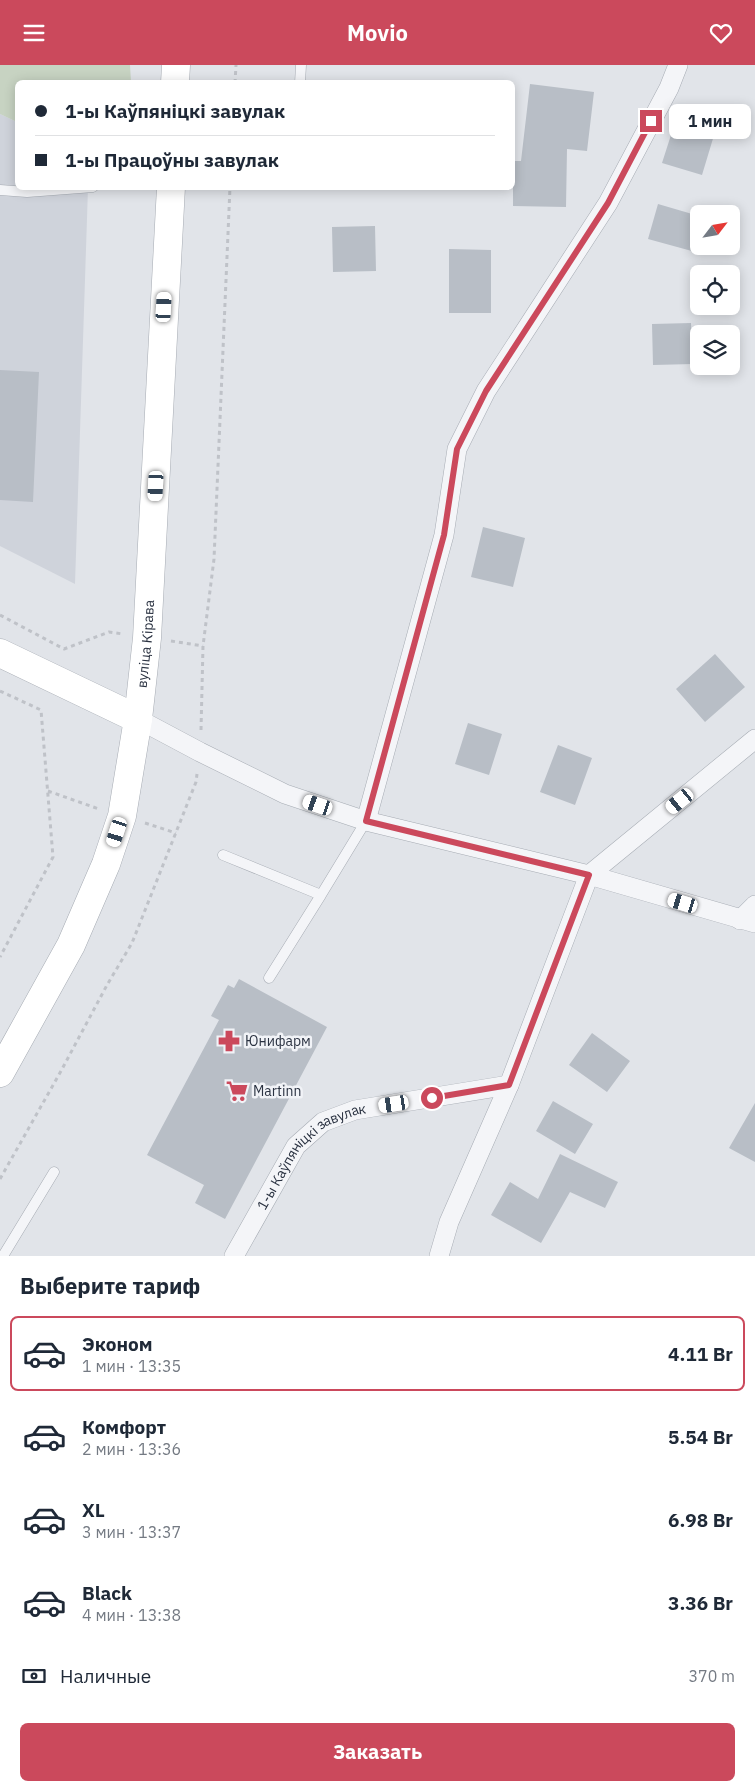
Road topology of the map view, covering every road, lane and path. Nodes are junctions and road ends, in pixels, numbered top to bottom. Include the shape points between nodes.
1 (176, 65) edge
2 (236, 65) edge
3 (301, 65) edge
4 (678, 65) edge
5 (175, 80) edge
6 (235, 80) edge
7 (300, 80) edge
8 (0, 190) edge
9 (53, 190) edge
10 (170, 190) edge
11 (0, 615) edge
12 (108, 632) dead end
13 (0, 653) edge
14 (0, 691) edge
15 (138, 719) junction
16 (755, 739) edge
17 (48, 791) junction
18 (94, 807) dead end
19 (366, 821) junction
20 (152, 825) dead end
21 (176, 833) dead end
22 (223, 855) dead end
23 (589, 875) junction
24 (321, 895) junction
25 (755, 905) edge
26 (748, 921) edge
27 (0, 957) edge
28 (269, 978) dead end
29 (0, 1073) edge
30 (509, 1085) junction
31 (54, 1172) dead end
32 (3, 1256) edge
33 (234, 1256) edge
34 (439, 1256) edge

1 - 5 main road
2 - 6 path
3 - 7 lane
4 - 19 street via 608,203 486,391 457,449 444,535
8 - 9 lane
10 - 15 main road, вуліца Кірава via 147,638
11 - 12 path via 64,649
13 - 15 main road
14 - 17 path via 41,710
15 - 19 street via 286,793
15 - 29 main road, вуліца Кірава via 122,816 106,864 71,945
16 - 23 street
17 - 18 path
17 - 27 path via 53,857
19 - 23 street
19 - 24 lane
20 - 21 path
22 - 24 lane
23 - 26 street
23 - 30 street
24 - 28 lane
25 - 26 street
30 - 33 street, 1-ы Каўпяніцкі завулак via 355,1110 323,1122 296,1146
30 - 34 street via 449,1222
31 - 32 lane

